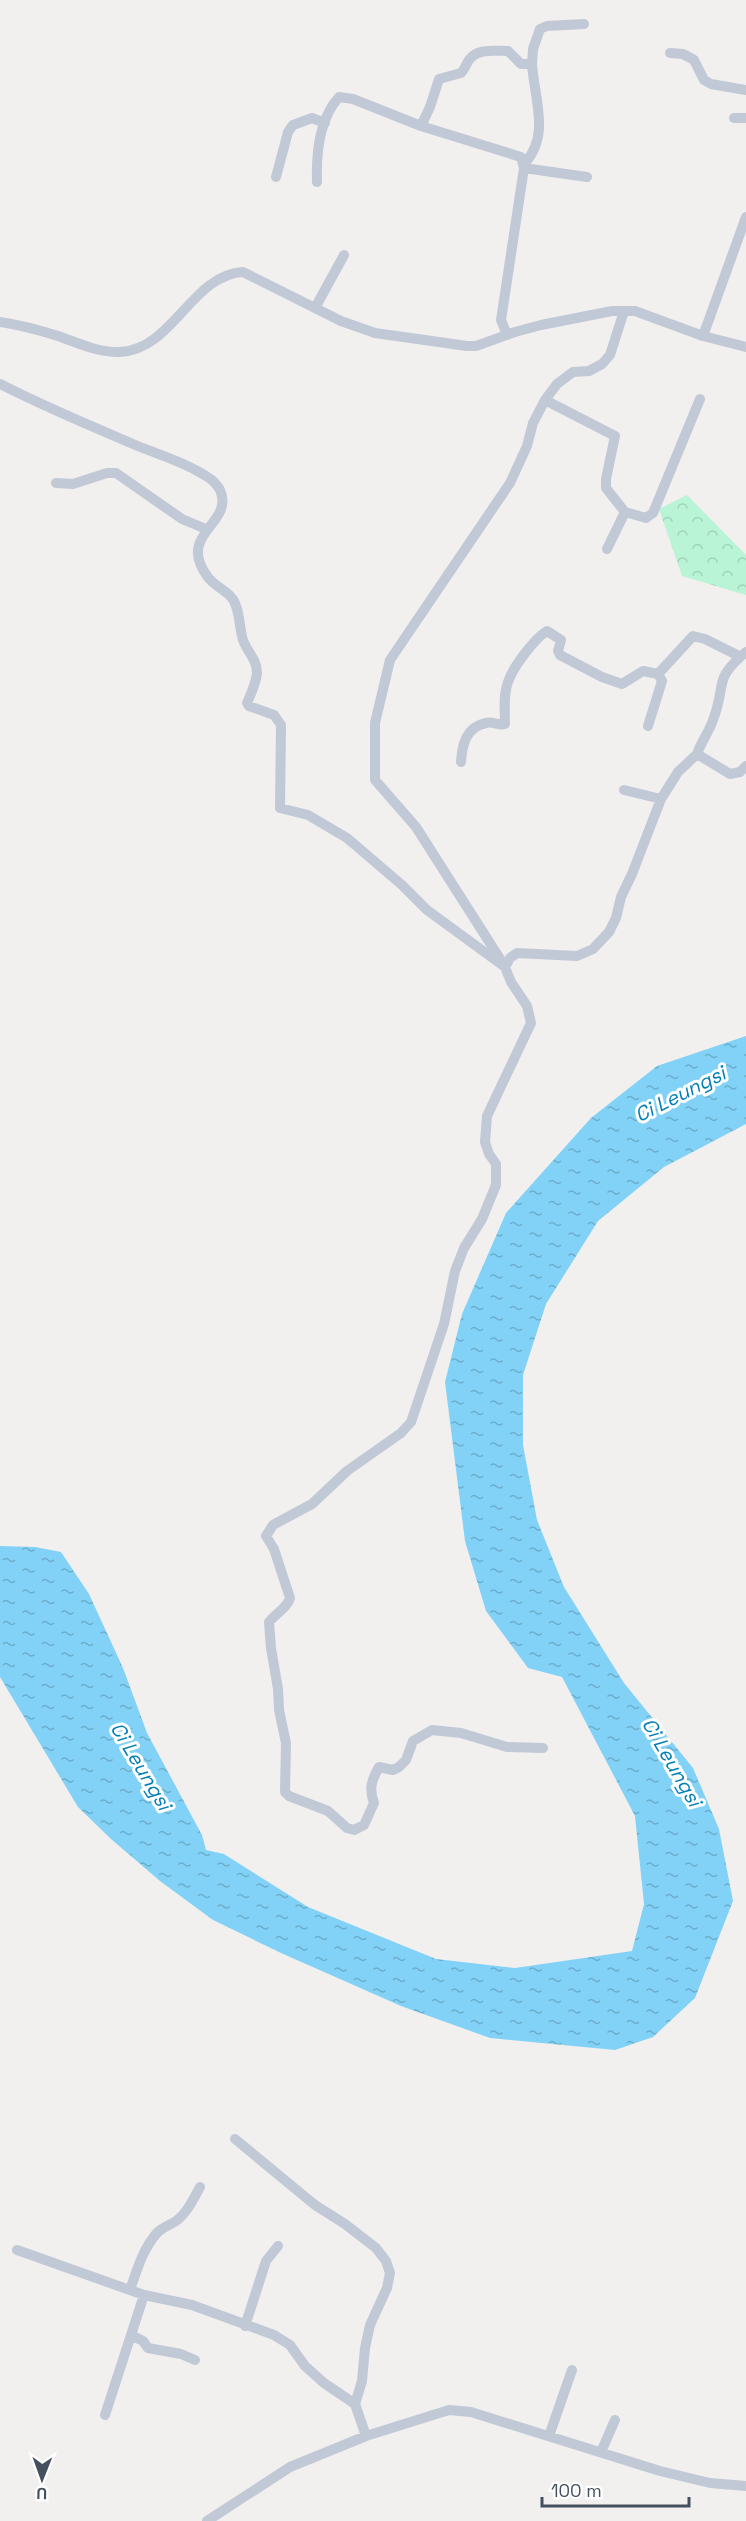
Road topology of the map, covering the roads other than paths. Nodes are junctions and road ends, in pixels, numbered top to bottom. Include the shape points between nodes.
1 (584, 24) dead end
2 (670, 53) dead end
3 (532, 64) junction
4 (746, 90) edge
5 (734, 118) dead end
6 (746, 118) edge
7 (325, 123) junction
8 (421, 126) junction
9 (524, 166) junction
10 (276, 177) dead end
11 (587, 177) dead end
12 (317, 182) dead end
13 (746, 218) edge
14 (344, 255) dead end
15 (315, 308) junction
16 (624, 311) junction
17 (0, 322) edge
18 (507, 335) junction
19 (703, 336) junction
20 (746, 347) edge
21 (0, 384) edge
22 (700, 399) dead end
23 (545, 400) junction
24 (56, 483) dead end
25 (625, 512) junction
26 (206, 529) junction
27 (607, 549) dead end
28 (744, 654) edge
29 (658, 674) junction
30 (648, 726) dead end
31 (697, 754) junction
32 (461, 762) dead end
33 (746, 766) edge
34 (624, 790) dead end
35 (660, 799) junction
36 (505, 967) junction
37 (543, 1748) dead end
38 (235, 2139) dead end
39 (200, 2187) dead end
40 (278, 2246) dead end
41 (17, 2250) dead end
42 (130, 2290) junction
43 (144, 2295) junction
44 (245, 2326) junction
45 (131, 2335) junction
46 (195, 2360) dead end
47 (572, 2370) dead end
48 (355, 2404) junction
49 (105, 2415) dead end
50 (615, 2420) dead end
51 (366, 2436) junction
52 (549, 2436) junction
53 (601, 2452) junction
54 (746, 2486) edge
55 (207, 2521) edge

1 - 3 street via 540,29
2 - 4 street via 694,60 704,80 711,84
3 - 8 street via 521,64 508,51 475,54 461,73 439,79
3 - 9 street via 541,119 537,141
5 - 6 street
7 - 8 street via 339,97
7 - 10 street via 312,118 293,125
7 - 12 street via 318,146
8 - 9 street via 511,153 521,157
9 - 11 street
9 - 18 street via 501,320
13 - 19 street
14 - 15 street
15 - 17 street via 243,272 231,272 136,350 100,351
15 - 18 street via 356,328 396,337 476,346
16 - 18 street
16 - 19 street via 651,316
16 - 23 street via 610,356 589,371 573,372
19 - 20 street
21 - 26 street via 179,462 213,481 222,494 222,509
22 - 25 street via 652,513 646,518
23 - 25 street via 614,433 606,488
23 - 36 street via 510,483 390,660 375,723 375,780 416,827
24 - 26 street via 74,484 116,474 182,519
25 - 27 street
26 - 36 street via 198,552 204,572 231,597 246,648 254,659 257,672 247,703 274,716 281,725 280,808 308,815 347,838 427,910
28 - 29 street via 693,636
28 - 31 street via 722,677 716,712
29 - 30 street via 662,681
29 - 32 street via 643,671 626,683 616,683 560,655 561,640 548,631 526,651 507,682 505,724 487,722 474,728 462,743
31 - 33 street via 730,774
31 - 35 street via 678,772
34 - 35 street
35 - 36 street via 609,932 593,949 577,956 517,953
36 - 37 street via 527,1006 531,1023 488,1116 485,1142 496,1164 495,1185 455,1271 444,1324 418,1405 401,1433 347,1471 312,1504 267,1531 290,1598 269,1622 269,1635 286,1743 285,1792 328,1811 347,1828 354,1830 364,1825 374,1803 370,1791 379,1767 399,1767 406,1761 413,1741 432,1730 461,1733 507,1747
38 - 48 street via 315,2205 376,2248 386,2261 390,2273 387,2288 370,2325
39 - 42 street via 176,2221 162,2228 149,2243
40 - 44 street via 266,2261
41 - 42 street
42 - 43 street
43 - 44 street via 192,2305
43 - 45 street
44 - 48 street via 290,2345 311,2372
45 - 46 street via 143,2340 148,2348
45 - 49 street
47 - 52 street
48 - 51 street
50 - 53 street
51 - 52 street via 449,2410 471,2412
51 - 55 street via 290,2467
52 - 53 street
53 - 54 street via 669,2474

